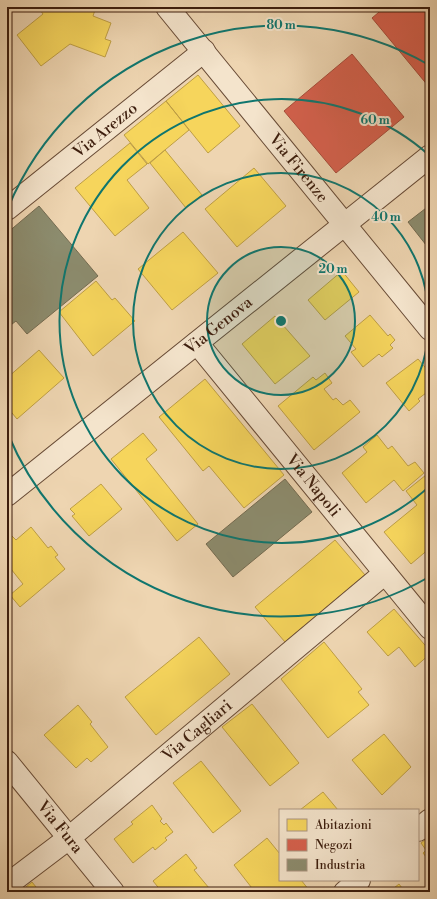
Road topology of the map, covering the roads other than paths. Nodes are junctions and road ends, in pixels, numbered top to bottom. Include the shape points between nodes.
1 (167, 7) edge
2 (204, 51) junction
3 (430, 156) edge
4 (7, 209) edge
5 (345, 224) junction
6 (430, 330) edge
7 (197, 343) junction
8 (7, 495) edge
9 (385, 573) junction
10 (430, 628) edge
11 (7, 762) edge
12 (430, 820) edge
13 (419, 829) edge
14 (68, 838) junction
15 (358, 881) edge
16 (7, 885) edge
17 (113, 892) edge
18 (345, 892) edge

1 - 2 street, Via Firenze
2 - 4 street, Via Arezzo
2 - 5 street, Via Firenze
3 - 5 street, Via Genova
5 - 6 street, Via Firenze
5 - 7 street, Via Genova
7 - 8 street, Via Genova
7 - 9 street, Via Napoli
9 - 10 street, Via Napoli
9 - 14 street, Via Cagliari
11 - 14 street, Via Fura
12 - 13 street
14 - 16 street, Via Cagliari
14 - 17 street, Via Fura
15 - 18 street

